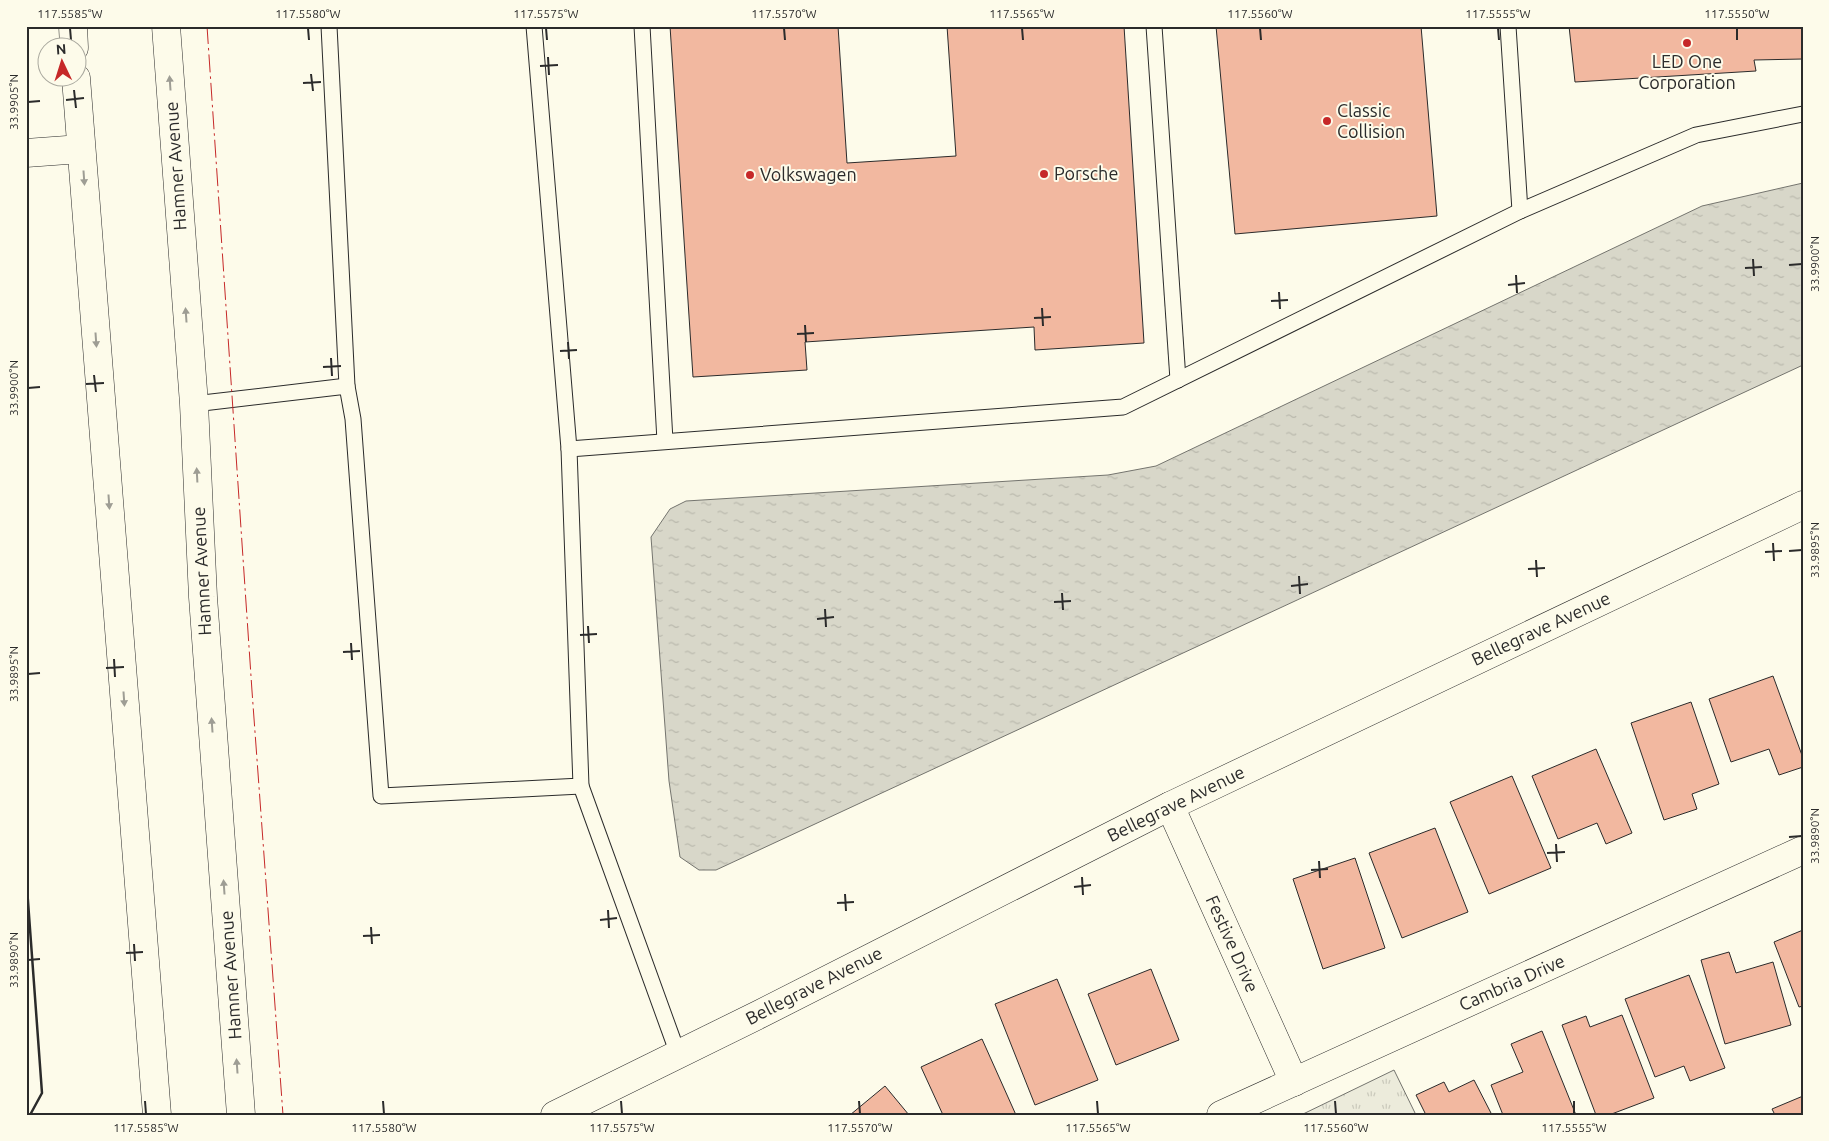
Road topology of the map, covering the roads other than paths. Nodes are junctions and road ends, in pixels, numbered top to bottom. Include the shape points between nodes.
1 (166, 26) edge
2 (329, 26) edge
3 (534, 26) edge
4 (642, 26) edge
5 (1154, 26) edge
6 (1508, 26) edge
7 (77, 88) edge
8 (1803, 114) edge
9 (81, 149) junction
10 (26, 153) edge
11 (1520, 211) junction
12 (1178, 380) junction
13 (348, 386) junction
14 (194, 404) junction
15 (665, 441) junction
16 (569, 448) junction
17 (1803, 505) edge
18 (581, 786) junction
19 (1170, 806) junction
20 (1803, 850) edge
21 (678, 1054) junction
22 (1294, 1082) junction
23 (157, 1115) edge
24 (241, 1115) edge
25 (554, 1115) edge
26 (1221, 1115) edge

14 -> 1 main road, Hamner Avenue
2 - 13 lane
3 - 16 lane
4 - 15 lane
5 - 12 lane
6 - 11 lane
7 - 9 main road
8 - 11 lane via 1696,135
9 - 10 main road
9 -> 23 main road
11 - 12 lane
12 - 15 lane via 1123,407
13 - 14 lane
13 - 18 lane via 381,796
24 -> 14 main road, Hamner Avenue via 204,607
15 - 16 lane
16 - 18 lane
17 - 19 main road, Bellegrave Avenue
18 - 21 lane
19 - 21 main road, Bellegrave Avenue
19 - 22 main road, Festive Drive
20 - 22 main road, Cambria Drive
21 - 25 main road, Bellegrave Avenue
22 - 26 main road, Cambria Drive

